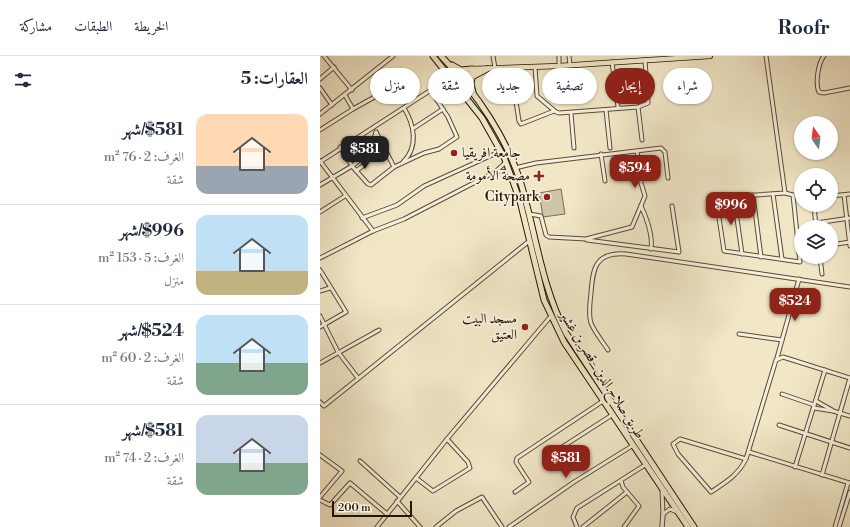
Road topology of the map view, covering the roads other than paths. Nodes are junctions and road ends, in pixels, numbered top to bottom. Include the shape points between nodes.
1 (324, 56) edge
2 (393, 56) edge
3 (433, 56) edge
4 (441, 56) edge
5 (493, 56) edge
6 (559, 56) edge
7 (569, 56) edge
8 (710, 56) edge
9 (766, 56) edge
10 (824, 56) edge
11 (645, 60) junction
12 (445, 61) junction
13 (612, 62) junction
14 (570, 65) junction
15 (559, 66) junction
16 (334, 67) junction
17 (534, 67) junction
18 (442, 68) edge
19 (451, 68) edge
20 (456, 68) edge
21 (495, 68) joint
22 (482, 71) edge
23 (320, 79) edge
24 (320, 88) edge
25 (850, 88) edge
26 (352, 90) junction
27 (428, 93) edge
28 (345, 96) junction
29 (475, 99) joint
30 (370, 100) edge
31 (440, 104) edge
32 (471, 104) edge
33 (516, 104) edge
34 (332, 105) junction
35 (546, 105) junction
36 (638, 106) junction
37 (618, 107) junction
38 (404, 108) junction
39 (353, 109) junction
40 (443, 109) junction
41 (606, 110) junction
42 (554, 111) junction
43 (571, 113) junction
44 (320, 114) edge
45 (545, 115) junction
46 (372, 128) junction
47 (414, 128) junction
48 (320, 130) edge
49 (376, 132) junction
50 (642, 140) dead end
51 (340, 147) junction
52 (574, 148) dead end
53 (610, 148) dead end
54 (637, 150) junction
55 (501, 151) junction
56 (601, 154) junction
57 (367, 155) junction
58 (320, 161) edge
59 (403, 162) junction
60 (506, 162) junction
61 (352, 166) junction
62 (394, 167) junction
63 (515, 168) junction
64 (356, 171) junction
65 (495, 172) junction
66 (510, 172) junction
67 (331, 177) junction
68 (668, 178) dead end
69 (605, 181) dead end
70 (320, 185) edge
71 (785, 193) junction
72 (773, 194) junction
73 (850, 194) edge
74 (838, 195) edge
75 (844, 195) junction
76 (345, 196) junction
77 (753, 196) junction
78 (734, 197) junction
79 (709, 198) dead end
80 (716, 198) junction
81 (640, 206) junction
82 (672, 206) dead end
83 (320, 212) edge
84 (528, 214) junction
85 (362, 218) junction
86 (848, 218) edge
87 (838, 220) edge
88 (373, 232) junction
89 (583, 240) junction
90 (528, 242) junction
91 (850, 242) edge
92 (838, 244) edge
93 (850, 246) edge
94 (651, 249) junction
95 (742, 254) junction
96 (761, 257) junction
97 (320, 258) edge
98 (782, 259) junction
99 (821, 264) edge
100 (320, 270) edge
101 (822, 274) dead end
102 (799, 279) junction
103 (850, 287) edge
104 (330, 288) junction
105 (320, 290) edge
106 (320, 316) edge
107 (551, 316) junction
108 (325, 325) junction
109 (320, 327) edge
110 (379, 330) dead end
111 (739, 334) dead end
112 (782, 340) junction
113 (608, 350) dead end
114 (338, 352) junction
115 (776, 360) junction
116 (320, 363) edge
117 (825, 370) junction
118 (358, 378) junction
119 (605, 392) junction
120 (782, 394) dead end
121 (599, 396) junction
122 (603, 401) junction
123 (816, 401) junction
124 (320, 402) edge
125 (324, 406) junction
126 (814, 407) junction
127 (320, 410) edge
128 (833, 411) junction
129 (840, 413) junction
130 (612, 415) junction
131 (850, 416) edge
132 (779, 425) dead end
133 (806, 434) junction
134 (448, 439) junction
135 (832, 442) junction
136 (632, 446) junction
137 (850, 448) edge
138 (556, 451) dead end
139 (749, 452) junction
140 (320, 455) edge
141 (746, 459) junction
142 (360, 461) dead end
143 (645, 465) junction
144 (795, 467) junction
145 (822, 475) junction
146 (416, 478) junction
147 (621, 481) junction
148 (849, 483) edge
149 (662, 490) junction
150 (515, 492) dead end
151 (627, 492) junction
152 (850, 492) edge
153 (400, 497) junction
154 (320, 498) edge
155 (397, 501) junction
156 (677, 512) junction
157 (387, 514) junction
158 (663, 514) junction
159 (379, 523) junction
160 (376, 527) edge
161 (382, 527) edge
162 (420, 527) edge
163 (437, 527) edge
164 (502, 527) edge
165 (509, 527) edge
166 (576, 527) edge
167 (583, 527) edge
168 (624, 527) edge
169 (662, 527) edge
170 (688, 527) edge
171 (694, 527) edge
172 (835, 527) edge
173 (839, 527) edge

1 - 16 street
2 - 26 street
3 - 18 highway, طريق صلاح الدين -قصر بن غشير
4 - 12 highway
5 - 21 street
6 - 15 street
7 - 14 street
8 - 11 main road
9 - 71 street
10 - 25 street via 816,81 819,92
11 - 13 main road
11 - 36 street via 649,99 646,105
12 - 19 highway
12 - 20 highway
13 - 14 main road
13 - 37 street
14 - 15 main road
15 - 17 main road
16 - 23 street
16 - 26 street
17 - 21 main road
17 - 35 street via 536,95
22 - 29 highway via 472,78
24 - 34 street
26 - 28 street
27 - 38 street
28 - 34 street
28 - 39 street
29 - 63 highway via 497,130
30 - 39 street
31 - 40 street
32 - 55 highway, طريق صلاح الدين -قصر بن غشير
33 - 45 street via 521,124
34 - 44 street
35 - 42 street
35 - 45 street
36 - 37 street
36 - 50 street
37 - 41 street
38 - 46 street
38 - 47 street
39 - 48 street
40 - 47 street
40 - 59 street via 457,137 439,150
41 - 43 street
41 - 53 street
42 - 43 street
42 - 45 street
43 - 52 street
46 - 49 street
46 - 51 street
47 - 59 street via 411,149
49 - 57 street
49 - 62 street
51 - 58 street
51 - 61 street
54 - 56 street
54 - 68 street via 664,149
54 - 81 street via 645,196
55 - 60 highway, طريق صلاح الدين -قصر بن غشير
55 - 85 street via 424,186 397,205
56 - 63 street via 532,163
56 - 69 street
57 - 61 street
57 - 64 street via 364,165
58 - 67 street
59 - 62 street
60 - 65 street
60 - 66 highway, طريق صلاح الدين -قصر بن غشير
61 - 64 street
61 - 67 street
62 - 64 street via 371,185
63 - 84 highway
65 - 66 street
65 - 88 street via 404,219
66 - 90 highway, طريق صلاح الدين -قصر بن غشير via 520,202
67 - 70 street
67 - 76 street
71 - 72 street
71 - 98 street via 793,195 800,262
72 - 77 street
72 - 98 street
73 - 75 street
74 - 75 street
75 - 86 street
76 - 83 street
76 - 85 street
77 - 78 street
77 - 96 street
78 - 80 street
78 - 95 street
79 - 80 street
80 - 95 street via 724,251
81 - 89 street via 632,227
81 - 94 street via 650,232
82 - 94 street via 679,252
84 - 89 street via 541,216 547,236
84 - 119 highway via 542,273 554,309 573,344
85 - 88 street
86 - 87 street
86 - 91 street
88 - 97 street
89 - 94 street
90 - 107 highway, طريق صلاح الدين -قصر بن غشير
90 - 118 street
91 - 92 street
91 - 93 street
95 - 96 street
96 - 98 street
99 - 101 street
100 - 104 street
102 - 103 street
102 - 112 street
102 - 113 street via 626,254 606,257 596,264 593,270 590,311 592,325
104 - 105 street
104 - 108 street via 346,312
106 - 108 street
107 - 121 highway, طريق صلاح الدين -قصر بن غشير via 564,342
107 - 134 street
108 - 109 street
108 - 114 street
110 - 114 street
111 - 112 street
112 - 115 street
114 - 116 street
114 - 118 street
115 - 117 street via 784,357
115 - 139 street
117 - 123 street
117 - 129 street via 850,378
118 - 125 street
119 - 121 highway
119 - 171 highway
120 - 126 street
121 - 122 highway, طريق صلاح الدين -قصر بن غشير
122 - 130 highway, طريق صلاح الدين -قصر بن غشير
122 - 150 street via 517,458 516,462 530,482
123 - 126 street
123 - 128 street
124 - 125 street
125 - 127 street
126 - 128 street
126 - 133 street
128 - 129 street
129 - 131 street
129 - 135 street
130 - 136 highway, طريق صلاح الدين -قصر بن غشير
130 - 138 street
132 - 133 street
133 - 135 street
133 - 144 street
134 - 146 street
134 - 146 street via 468,462 470,468 433,491
135 - 137 street
135 - 145 street
136 - 143 highway, طريق صلاح الدين -قصر بن غشير
136 - 165 street
139 - 141 street
139 - 144 street
140 - 154 street via 342,471
141 - 141 street via 680,440 673,444 678,454 711,492 732,478
142 - 153 street
143 - 147 street
143 - 149 highway, طريق صلاح الدين -قصر بن غشير
144 - 145 street
145 - 148 street
146 - 153 street
147 - 151 street
147 - 166 street via 577,508 573,517
148 - 172 street
149 - 156 highway, طريق صلاح الدين -قصر بن غشير
149 - 158 street
151 - 167 street
151 - 168 street via 639,508
152 - 173 street
153 - 155 street
154 - 157 street via 330,505 350,483
155 - 157 street
155 - 162 street
156 - 158 street via 670,509
156 - 170 highway, طريق صلاح الدين -قصر بن غشير
157 - 159 street
158 - 169 street
159 - 160 street
159 - 161 street
163 - 164 street via 456,511 482,497

